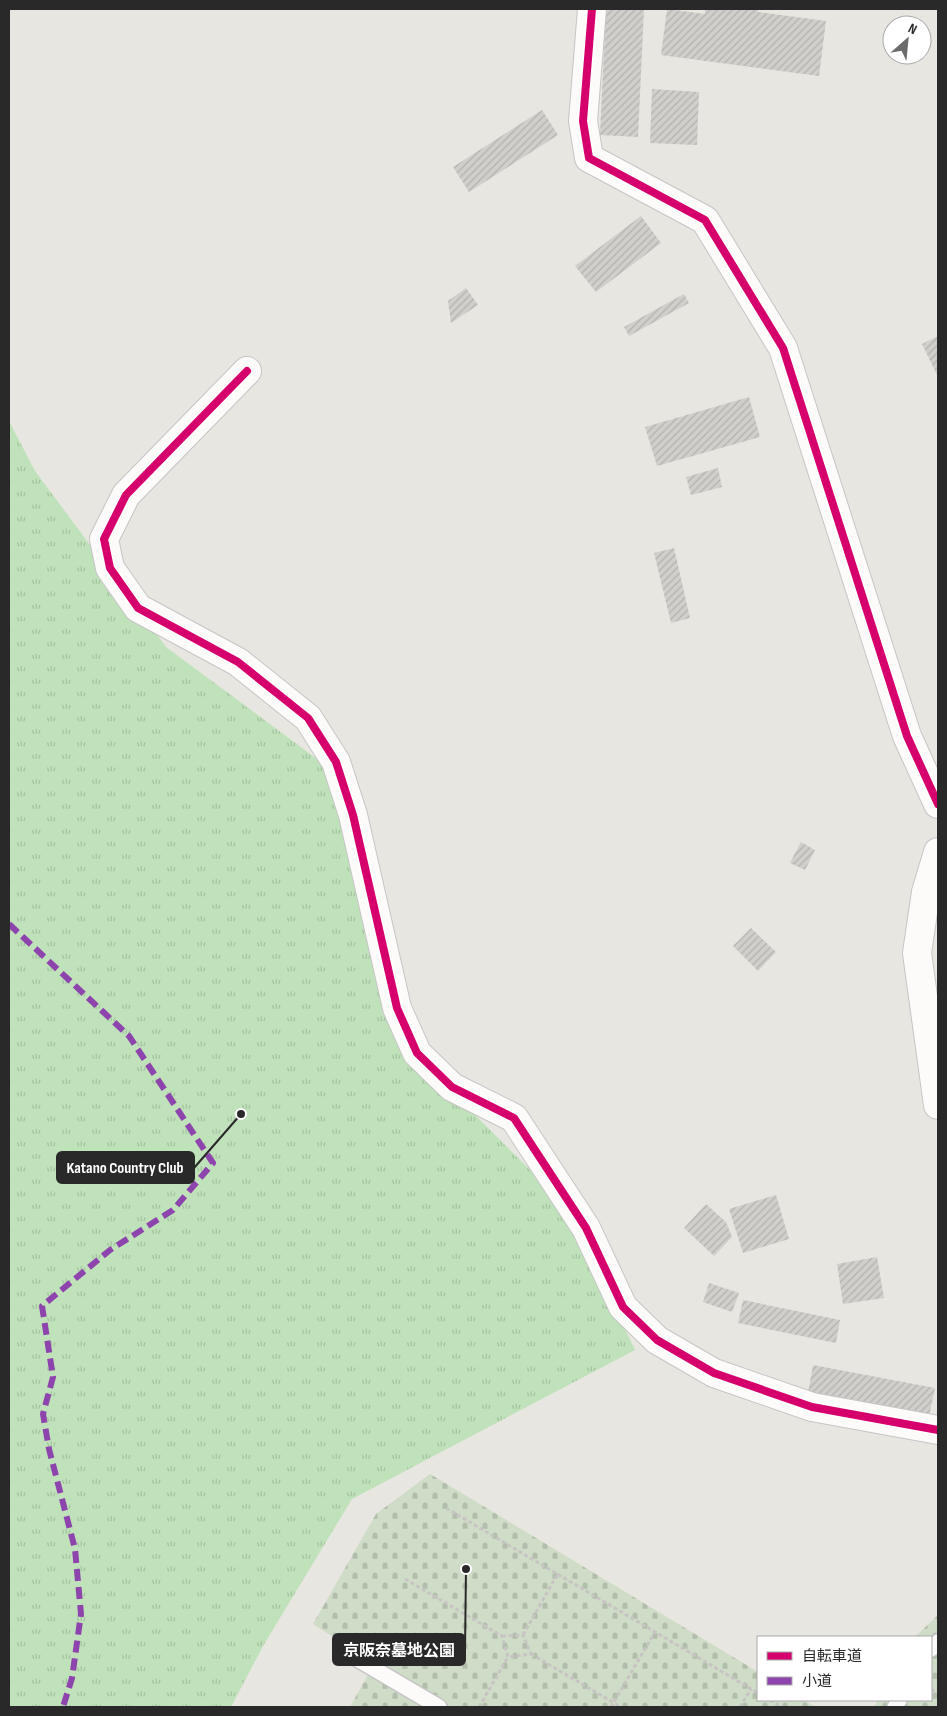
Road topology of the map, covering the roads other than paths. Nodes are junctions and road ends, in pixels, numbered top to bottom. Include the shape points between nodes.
1 (592, 9) edge
2 (247, 371) dead end
3 (938, 804) edge
4 (938, 852) edge
5 (938, 1105) edge
6 (938, 1430) edge
7 (342, 1650) dead end
8 (439, 1707) edge

1 - 3 street via 583,121 589,158 705,220 783,348 907,736
2 - 6 street via 126,495 104,538 110,568 138,608 238,662 308,718 336,762 353,815 396,1008 417,1054 452,1087 514,1118 586,1228 623,1307 657,1340 714,1373 812,1407
4 - 5 street via 926,892 917,953
7 - 8 lane

